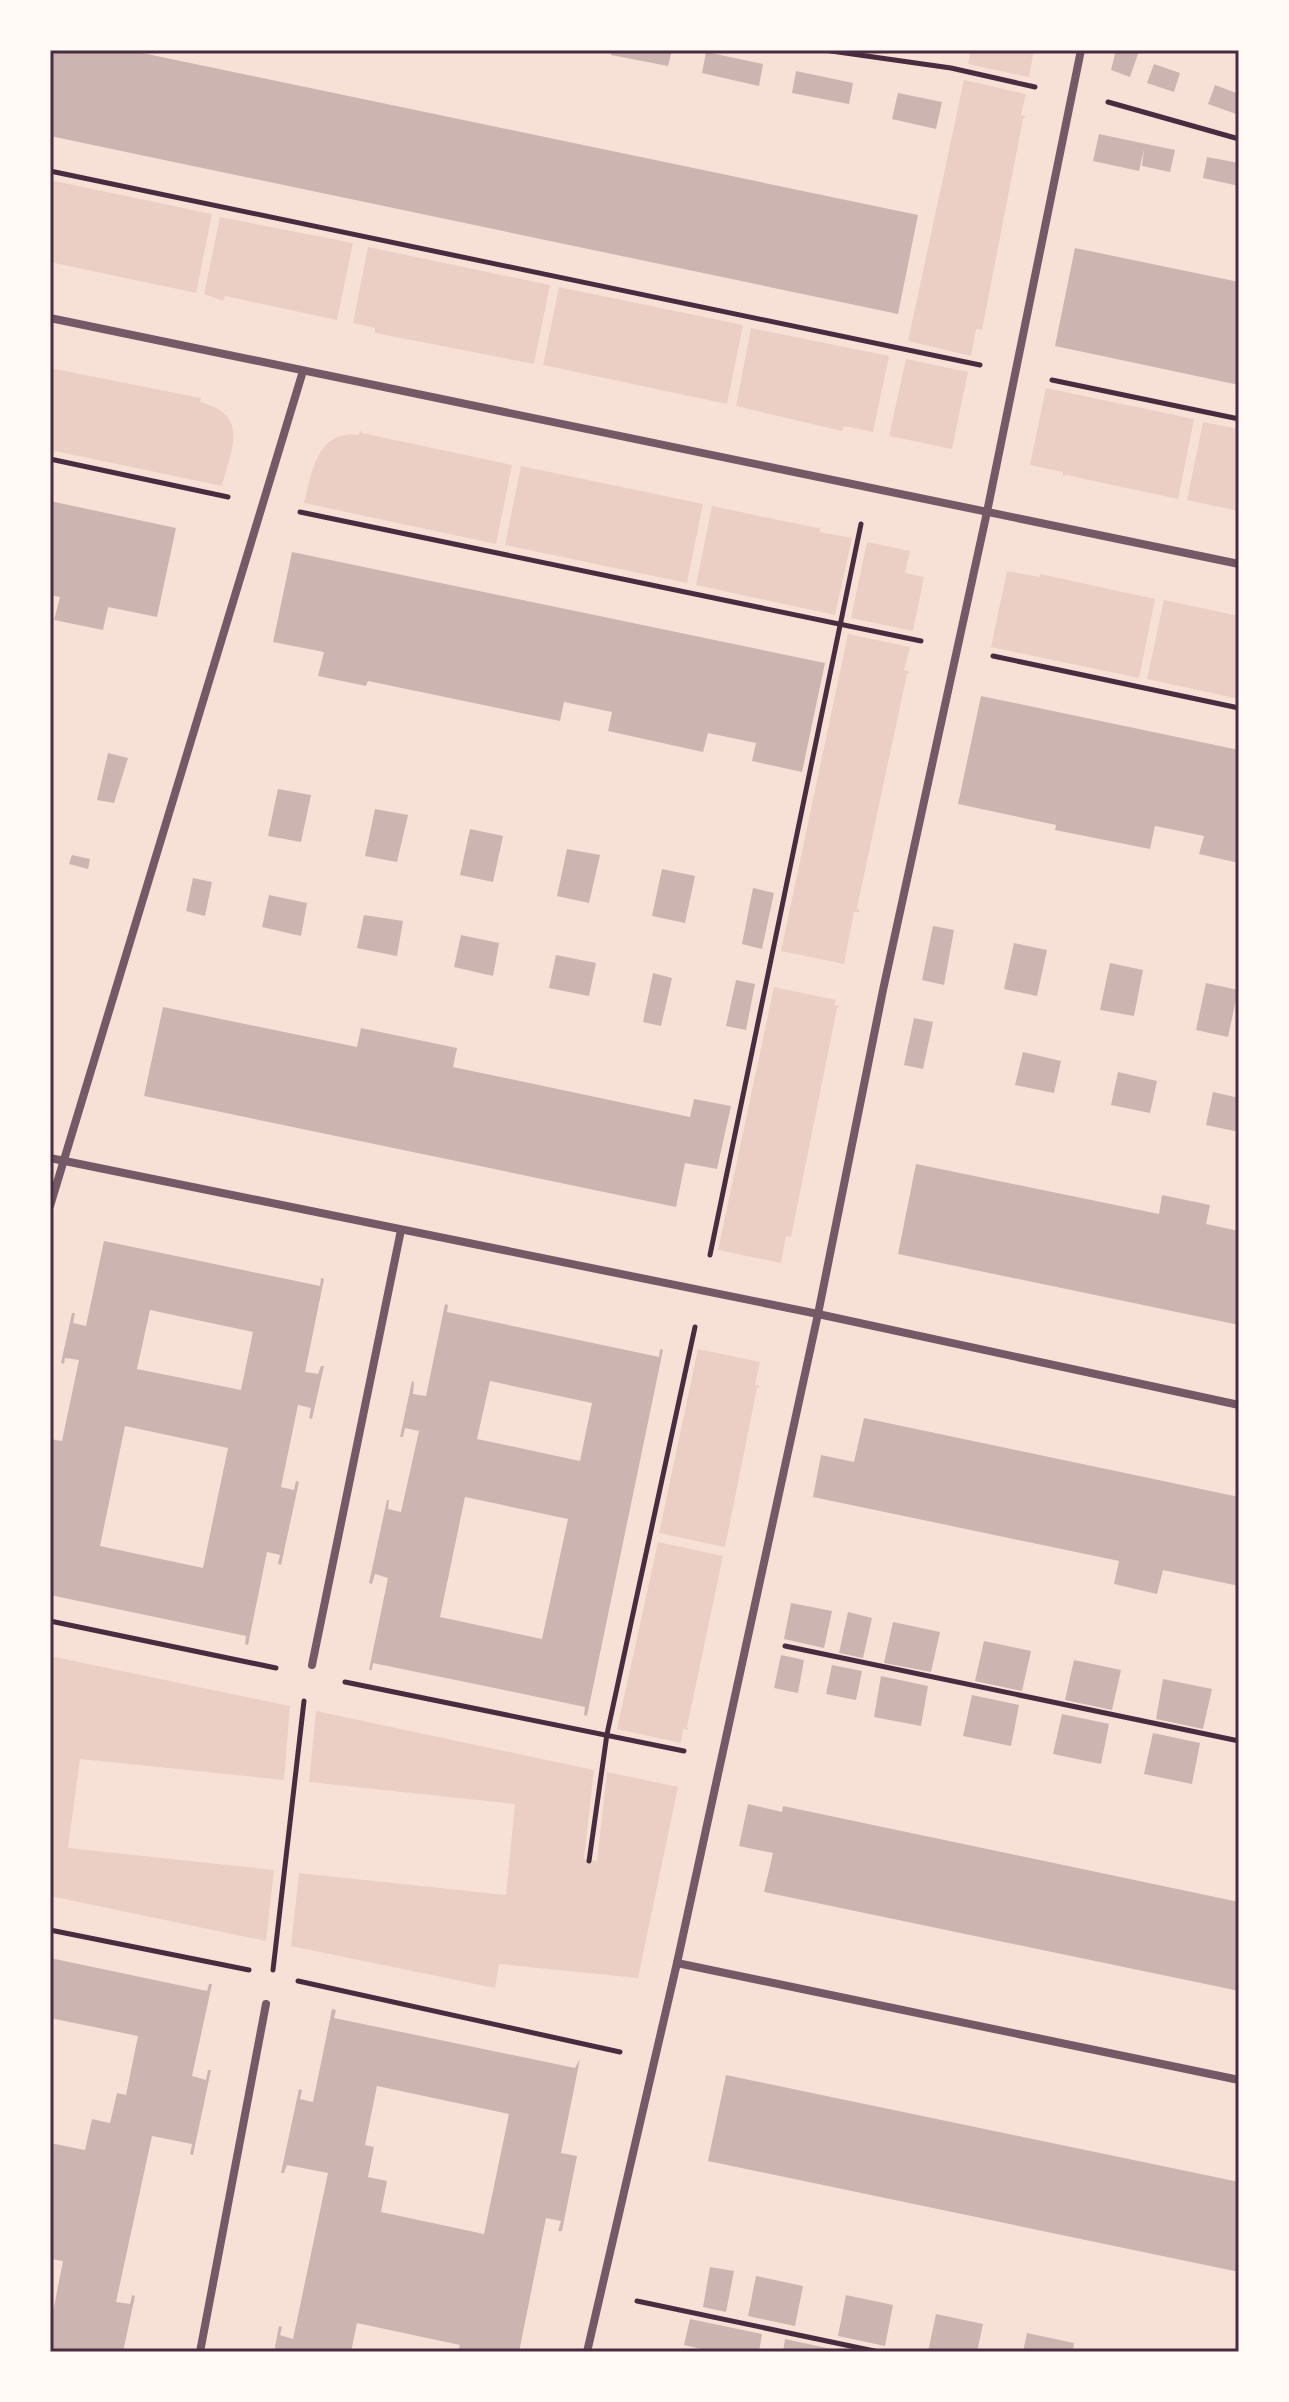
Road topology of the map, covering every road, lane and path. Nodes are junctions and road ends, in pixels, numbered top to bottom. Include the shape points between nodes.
1 (1081, 50) edge
2 (50, 171) edge
3 (50, 318) edge
4 (303, 371) junction
5 (1015, 372) junction
6 (1239, 419) edge
7 (50, 459) edge
8 (869, 488) junction
9 (262, 504) junction
10 (987, 512) junction
11 (1239, 564) edge
12 (840, 625) junction
13 (958, 649) junction
14 (1239, 708) edge
15 (50, 1158) edge
16 (65, 1161) junction
17 (50, 1206) edge
18 (401, 1230) junction
19 (702, 1291) junction
20 (818, 1314) junction
21 (1239, 1405) edge
22 (50, 1621) edge
23 (748, 1638) junction
24 (312, 1665) dead end
25 (280, 1668) dead end
26 (340, 1681) dead end
27 (305, 1697) dead end
28 (607, 1734) junction
29 (1239, 1741) edge
30 (722, 1759) junction
31 (589, 1861) dead end
32 (50, 1930) edge
33 (677, 1963) junction
34 (272, 1975) junction
35 (266, 2004) joint
36 (655, 2059) junction
37 (1239, 2080) edge
38 (601, 2294) junction
39 (200, 2352) edge
40 (587, 2352) edge
41 (879, 2352) edge

1 - 5 street
2 - 5 path
3 - 4 street
4 - 8 street
4 - 9 street
5 - 6 path
5 - 10 street
7 - 9 path
8 - 10 street
8 - 12 path
9 - 12 path
9 - 16 street
10 - 11 street
10 - 13 street
12 - 13 path
12 - 19 path
13 - 14 path
13 - 20 street
15 - 16 street
16 - 17 street
16 - 18 street
18 - 19 street
18 - 24 street
19 - 20 street
19 - 28 path
20 - 21 street
20 - 23 street
22 - 25 path
23 - 29 path
23 - 30 street
26 - 28 path
27 - 34 path
28 - 30 path
28 - 31 path
30 - 33 street
32 - 34 path
33 - 36 street
33 - 37 street
34 - 35 path
34 - 36 path
35 - 39 street
36 - 38 street
38 - 40 street
38 - 41 path

